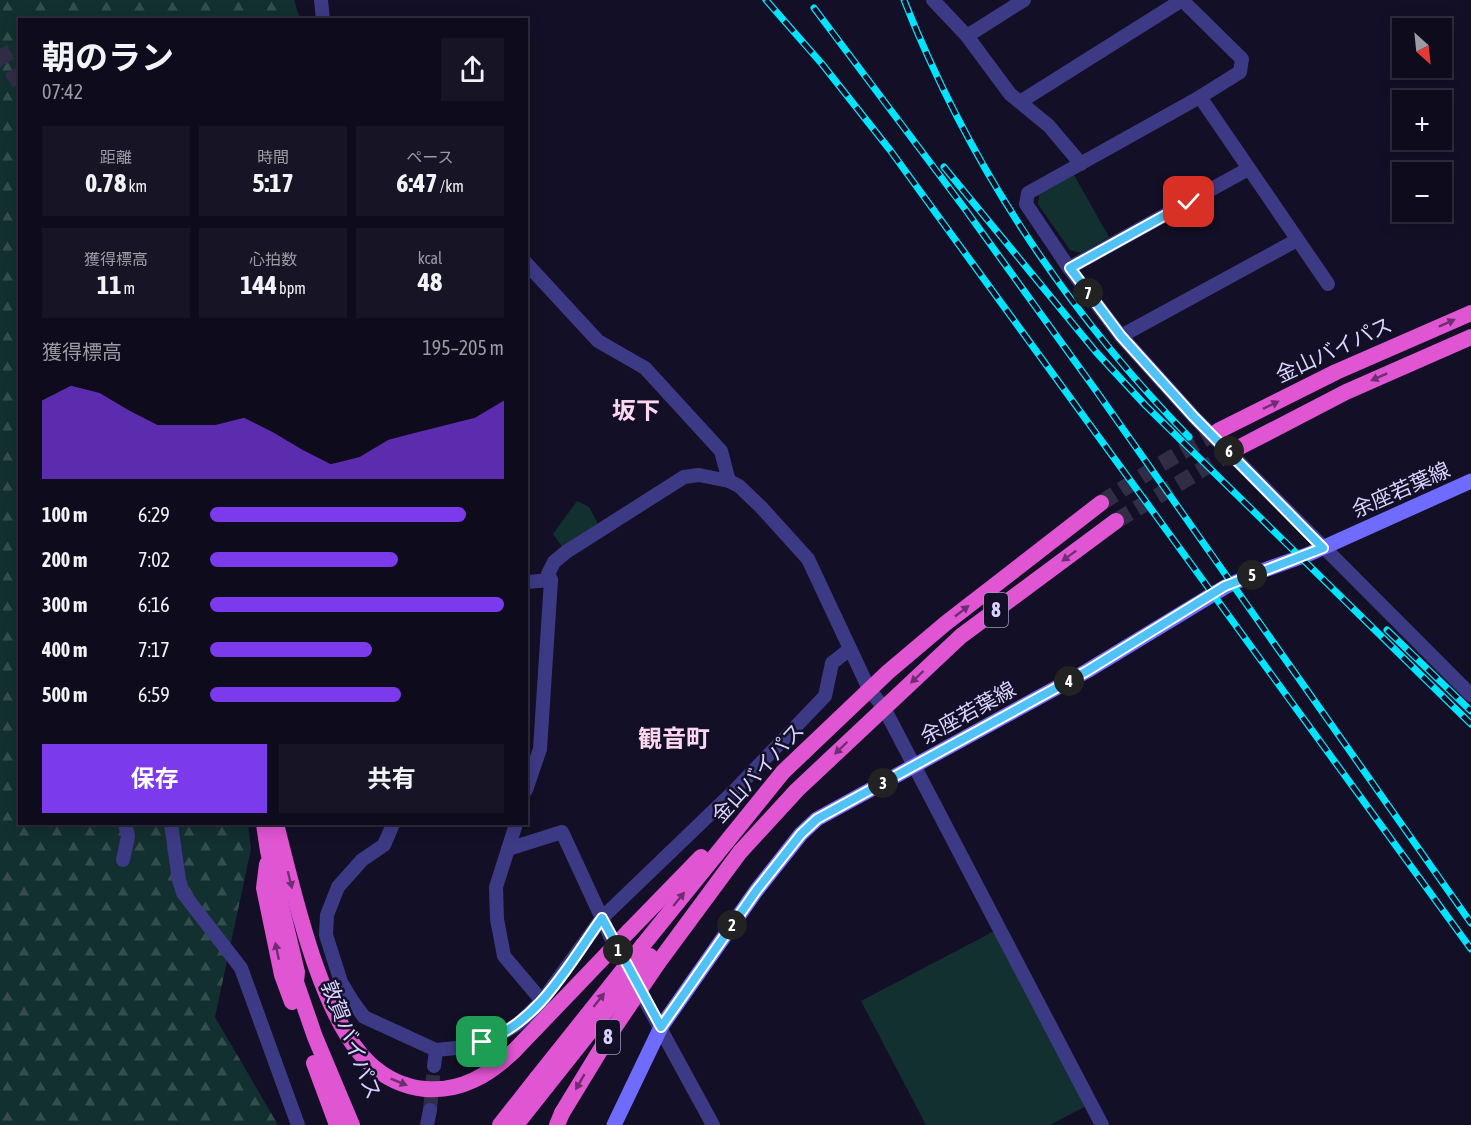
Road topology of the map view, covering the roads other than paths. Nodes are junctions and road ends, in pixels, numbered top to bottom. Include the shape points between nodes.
1 (321, 0) edge
2 (933, 0) edge
3 (1024, 0) edge
4 (1182, 0) edge
5 (323, 18) edge
6 (967, 36) junction
7 (1200, 97) junction
8 (1020, 102) junction
9 (1082, 164) junction
10 (1248, 170) junction
11 (1297, 240) junction
12 (528, 265) edge
13 (1070, 268) junction
14 (1328, 284) dead end
15 (1471, 313) edge
16 (1121, 336) junction
17 (1471, 337) edge
18 (1218, 431) tunnel mouth
19 (1238, 448) tunnel mouth
20 (729, 481) junction
21 (1471, 481) edge
22 (1101, 503) tunnel mouth
23 (1116, 521) tunnel mouth
24 (1323, 548) junction
25 (551, 580) junction
26 (528, 582) edge
27 (850, 649) junction
28 (869, 690) junction
29 (1471, 695) edge
30 (884, 708) junction
31 (914, 767) junction
32 (783, 772) junction
33 (528, 784) edge
34 (125, 825) edge
35 (171, 825) edge
36 (264, 825) edge
37 (276, 825) edge
38 (393, 825) edge
39 (516, 825) edge
40 (508, 849) junction
41 (268, 851) junction
42 (123, 860) dead end
43 (602, 918) junction
44 (650, 954) junction
45 (297, 972) junction
46 (542, 1001) junction
47 (661, 1027) junction
48 (435, 1050) junction
49 (434, 1066) tunnel mouth
50 (541, 1083) junction
51 (430, 1110) tunnel mouth
52 (560, 1119) edge
53 (298, 1125) edge
54 (337, 1125) edge
55 (352, 1125) edge
56 (363, 1125) edge
57 (427, 1125) edge
58 (500, 1125) edge
59 (516, 1125) edge
60 (614, 1125) edge
61 (713, 1125) edge
62 (1102, 1125) edge

1 - 5 street
2 - 6 street
3 - 6 street
4 - 7 street via 1242,59 1240,72
4 - 8 street
6 - 8 street
7 - 9 street
7 - 10 street
8 - 9 street via 1049,126
9 - 13 street via 1028,193 1026,204
10 - 11 street
10 - 13 street
11 - 14 street
11 - 16 street
12 - 20 street via 598,341 645,368 721,452
13 - 16 street
18 -> 15 highway, 金山バイパス via 1336,372
16 - 24 street via 1194,417
17 -> 19 highway, 金山バイパス via 1346,392
20 - 25 street via 699,475 675,481 566,552 554,562 548,574
20 - 27 street via 761,507 808,559
21 - 24 main road, 余座若葉線
28 -> 22 highway, 金山バイパス / 8 via 946,623
23 -> 30 highway, 金山バイパス / 8 via 961,636
24 - 29 street
24 - 31 main road, 余座若葉線 via 1225,586 1087,671
25 - 26 street
25 - 33 street via 540,749
27 - 28 street
27 - 43 street via 832,663 825,696 734,791
28 - 30 street
28 - 32 highway, 金山バイパス / 8
30 - 31 street
30 -> 44 highway, 金山バイパス / 8 via 797,789
31 - 47 main road, 余座若葉線 via 817,819 801,834
31 - 62 street
37 -> 32 highway, bridge via 324,987 349,1037 368,1062 386,1076 406,1086 440,1089 476,1080 514,1051
44 -> 32 highway, 金山バイパス / 8
34 - 42 street via 128,836
35 - 53 street via 183,893 241,968
36 - 41 highway, 敦賀バイパス
38 - 48 street via 384,845 362,861 338,887 327,915 326,934 341,982 364,1017
39 - 40 street
40 - 43 street via 562,832
40 - 46 street via 496,887 504,956
41 - 45 highway, 敦賀バイパス
54 -> 41 highway via 282,975 264,888
43 - 46 street
43 - 47 street
44 - 50 highway, 金山バイパス / 8, bridge
44 -> 52 highway, 金山バイパス / 8, bridge via 612,1031
45 - 55 highway, 敦賀バイパス via 296,982 315,1037
45 - 56 highway, 敦賀バイパス via 335,1070
46 - 48 street via 518,1024 494,1038 466,1047
47 - 60 main road, 余座若葉線
47 - 61 street
48 - 49 street
50 - 58 highway, 金山バイパス / 8
50 - 59 highway
51 - 57 street

